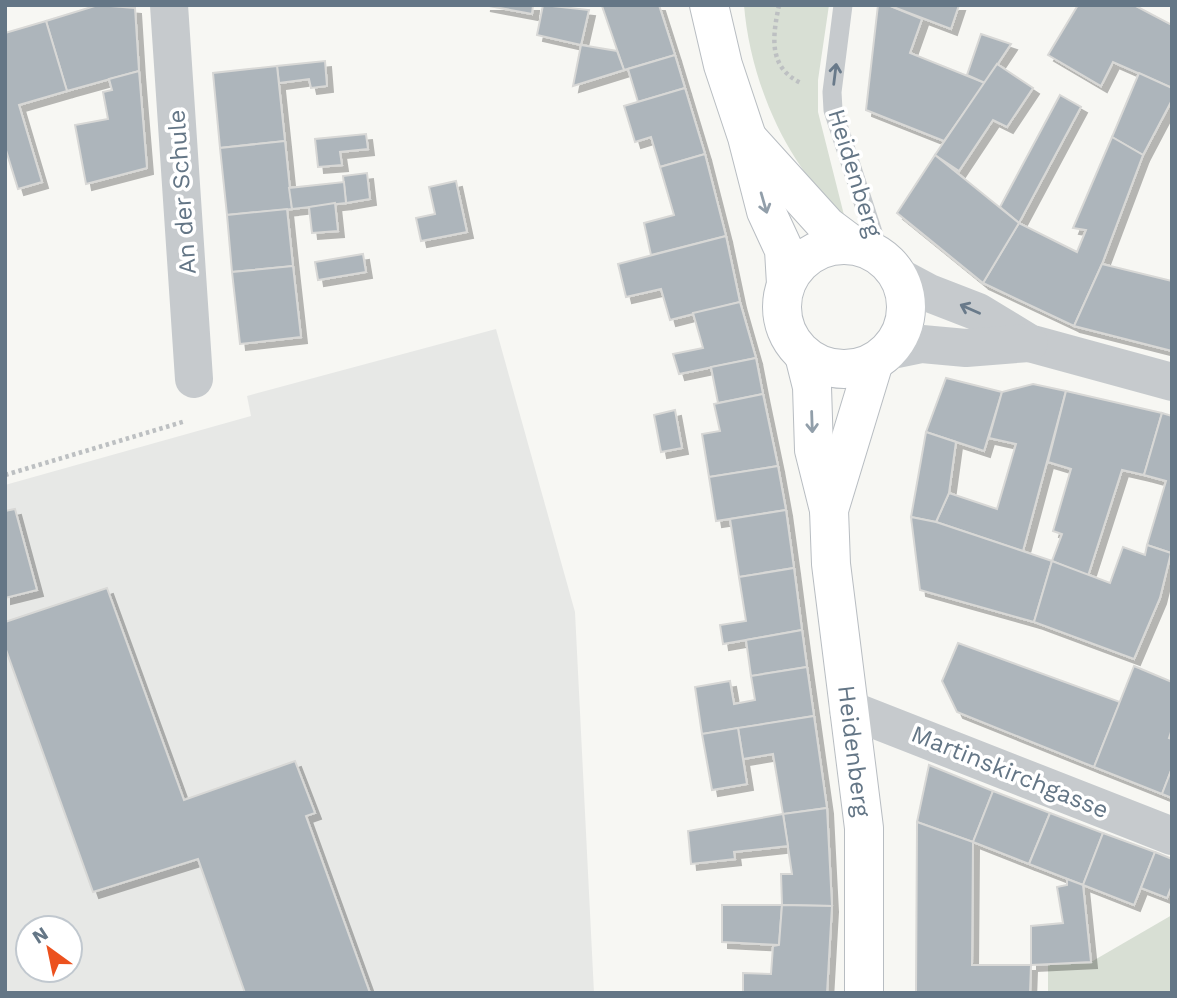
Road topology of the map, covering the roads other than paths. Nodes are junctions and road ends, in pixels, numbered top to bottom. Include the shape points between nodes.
1 (169, 5) edge
2 (709, 5) edge
3 (844, 5) edge
4 (747, 137) junction
5 (877, 259) junction
6 (786, 284) junction
7 (1030, 343) junction
8 (804, 355) junction
9 (881, 356) junction
10 (194, 379) dead end
11 (1172, 382) edge
12 (829, 510) junction
13 (848, 709) junction
14 (1172, 836) edge
15 (864, 993) edge

1 - 10 street, An der Schule
2 - 4 main road, Heidenberg
5 -> 3 lane, Heidenberg via 833,110
4 - 5 main road, Heidenberg via 827,226
4 -> 6 main road, Heidenberg via 766,211 784,250
5 - 6 main road via 836,244 809,255
7 -> 5 street
5 - 9 main road via 907,305 899,336
6 - 8 main road via 784,322
7 - 9 street via 966,348 922,344
7 - 11 street
8 - 9 main road via 838,369
8 -> 12 main road, Heidenberg via 812,387 814,450
9 - 12 main road, Heidenberg
12 - 13 main road, Heidenberg
13 - 14 street, Martinskirchgasse
13 - 15 main road, Heidenberg via 864,828

